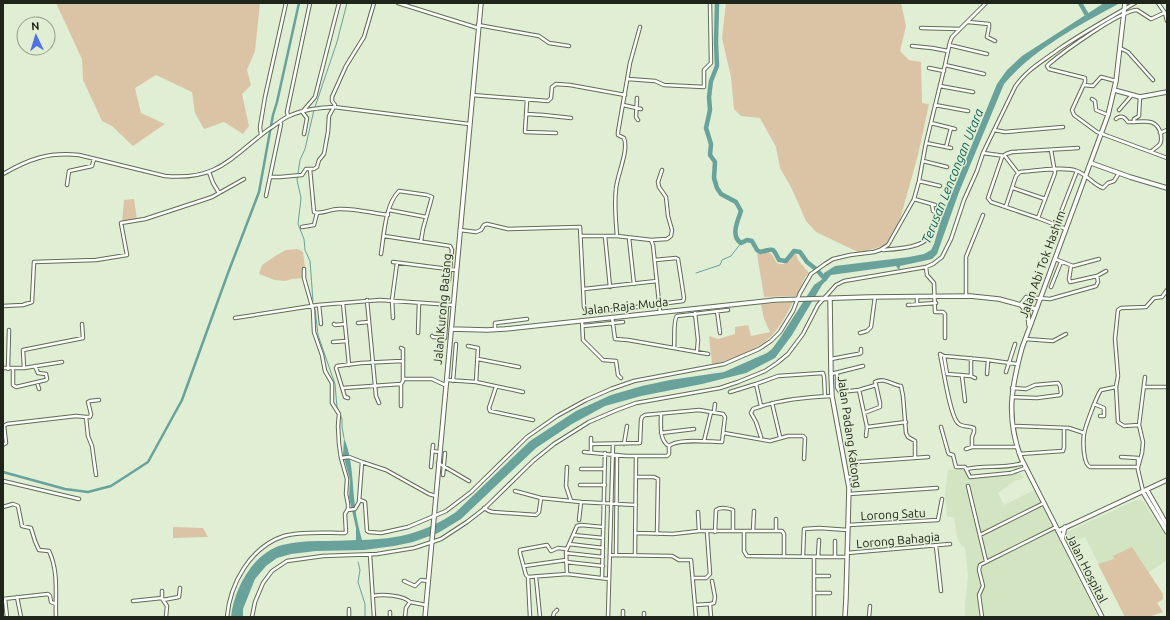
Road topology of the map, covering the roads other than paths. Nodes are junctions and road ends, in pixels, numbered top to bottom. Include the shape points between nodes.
1 (286, 3) edge
2 (310, 3) edge
3 (339, 3) edge
4 (374, 3) edge
5 (398, 3) edge
6 (481, 3) edge
7 (710, 3) edge
8 (986, 3) edge
9 (1135, 3) edge
10 (1158, 3) edge
11 (1125, 5) edge
12 (1164, 13) junction
13 (1124, 14) junction
14 (1167, 21) edge
15 (968, 22) junction
16 (478, 27) junction
17 (640, 27) dead end
18 (921, 28) dead end
19 (961, 29) junction
20 (995, 41) dead end
21 (949, 45) junction
22 (569, 46) dead end
23 (912, 46) dead end
24 (1120, 48) junction
25 (948, 51) junction
26 (987, 54) dead end
27 (945, 65) junction
28 (929, 68) dead end
29 (944, 71) junction
30 (984, 74) dead end
31 (628, 79) junction
32 (1152, 80) dead end
33 (1116, 81) junction
34 (1084, 85) junction
35 (940, 86) junction
36 (1114, 90) junction
37 (973, 92) dead end
38 (1167, 92) edge
39 (471, 95) junction
40 (625, 95) junction
41 (1132, 95) junction
42 (1140, 97) junction
43 (637, 98) dead end
44 (1092, 99) dead end
45 (527, 100) junction
46 (935, 104) junction
47 (623, 105) junction
48 (334, 107) junction
49 (636, 108) junction
50 (641, 109) dead end
51 (1119, 110) dead end
52 (303, 111) junction
53 (968, 111) dead end
54 (526, 114) junction
55 (1108, 114) junction
56 (288, 116) junction
57 (571, 118) dead end
58 (1116, 119) dead end
59 (638, 120) dead end
60 (280, 122) junction
61 (1134, 122) junction
62 (931, 123) junction
63 (469, 124) junction
64 (1063, 127) dead end
65 (951, 128) junction
66 (955, 129) dead end
67 (994, 130) junction
68 (1167, 130) edge
69 (556, 133) dead end
70 (1102, 133) junction
71 (1160, 133) junction
72 (304, 134) dead end
73 (261, 135) junction
74 (926, 143) junction
75 (946, 147) junction
76 (951, 148) dead end
77 (1078, 148) dead end
78 (1051, 150) junction
79 (1151, 152) junction
80 (983, 153) junction
81 (1003, 156) junction
82 (1167, 158) edge
83 (94, 159) junction
84 (923, 161) junction
85 (1091, 163) junction
86 (948, 167) dead end
87 (310, 169) junction
88 (662, 170) dead end
89 (1054, 170) junction
90 (1077, 171) junction
91 (209, 172) junction
92 (1018, 173) junction
93 (1119, 173) junction
94 (3, 174) edge
95 (1085, 175) junction
96 (271, 177) junction
97 (244, 179) dead end
98 (919, 181) junction
99 (68, 185) dead end
100 (940, 186) dead end
101 (1013, 188) junction
102 (1167, 188) edge
103 (219, 192) junction
104 (266, 196) dead end
105 (914, 200) junction
106 (1045, 200) junction
107 (932, 204) junction
108 (935, 206) dead end
109 (1006, 206) junction
110 (389, 210) junction
111 (317, 213) junction
112 (388, 215) junction
113 (983, 215) dead end
114 (426, 217) junction
115 (1038, 218) junction
116 (1056, 225) junction
117 (302, 227) dead end
118 (1066, 229) junction
119 (460, 230) junction
120 (384, 236) junction
121 (581, 236) junction
122 (605, 236) junction
123 (617, 236) junction
124 (628, 238) junction
125 (651, 240) junction
126 (421, 241) junction
127 (880, 250) junction
128 (381, 254) dead end
129 (1055, 259) junction
130 (1099, 259) dead end
131 (655, 260) junction
132 (392, 262) dead end
133 (1061, 262) junction
134 (397, 263) junction
135 (1071, 266) junction
136 (926, 267) junction
137 (304, 269) dead end
138 (450, 270) junction
139 (456, 270) junction
140 (1106, 271) dead end
141 (1097, 276) junction
142 (449, 280) dead end
143 (657, 281) junction
144 (634, 284) junction
145 (610, 287) junction
146 (1051, 287) dead end
147 (584, 290) junction
148 (1167, 290) edge
149 (917, 296) junction
150 (935, 296) junction
151 (966, 296) junction
152 (875, 297) junction
153 (828, 298) junction
154 (1040, 298) junction
155 (799, 299) junction
156 (367, 300) junction
157 (392, 300) junction
158 (343, 303) junction
159 (420, 303) junction
160 (936, 303) junction
161 (660, 304) junction
162 (917, 304) junction
163 (319, 305) junction
164 (447, 305) junction
165 (453, 305) junction
166 (908, 305) dead end
167 (1021, 305) junction
168 (3, 306) edge
169 (311, 306) junction
170 (695, 308) junction
171 (1036, 309) junction
172 (728, 310) dead end
173 (717, 311) junction
174 (660, 312) junction
175 (696, 313) junction
176 (612, 317) junction
177 (235, 318) dead end
178 (393, 318) dead end
179 (527, 320) dead end
180 (582, 320) junction
181 (369, 322) junction
182 (623, 322) dead end
183 (358, 323) dead end
184 (612, 323) junction
185 (82, 324) dead end
186 (321, 324) dead end
187 (334, 324) dead end
188 (345, 324) junction
189 (583, 326) junction
190 (1030, 327) junction
191 (451, 328) junction
192 (8, 330) dead end
193 (495, 330) junction
194 (418, 333) dead end
195 (720, 333) dead end
196 (860, 333) dead end
197 (1066, 334) dead end
198 (432, 336) dead end
199 (945, 338) dead end
200 (1025, 339) junction
201 (332, 342) dead end
202 (347, 342) junction
203 (456, 344) dead end
204 (1015, 344) dead end
205 (468, 346) dead end
206 (402, 348) dead end
207 (674, 348) junction
208 (861, 349) dead end
209 (696, 352) junction
210 (708, 354) dead end
211 (944, 356) junction
212 (971, 358) junction
213 (478, 359) junction
214 (831, 359) junction
215 (988, 360) junction
216 (402, 361) junction
217 (62, 362) dead end
218 (1010, 362) junction
219 (373, 363) junction
220 (349, 364) junction
221 (1017, 364) junction
222 (35, 366) junction
223 (863, 366) dead end
224 (3, 368) edge
225 (24, 368) junction
226 (519, 368) dead end
227 (8, 369) junction
228 (13, 369) junction
229 (837, 372) junction
230 (1006, 372) dead end
231 (831, 374) junction
232 (987, 374) dead end
233 (962, 376) junction
234 (971, 376) junction
235 (1146, 377) dead end
236 (621, 378) dead end
237 (975, 378) dead end
238 (403, 379) junction
239 (453, 381) junction
240 (37, 382) junction
241 (446, 382) junction
242 (476, 382) junction
243 (401, 384) junction
244 (756, 384) junction
245 (876, 385) junction
246 (375, 386) junction
247 (496, 387) junction
248 (1116, 387) junction
249 (1144, 387) junction
250 (1167, 387) edge
251 (343, 388) junction
252 (1012, 388) junction
253 (39, 389) dead end
254 (859, 390) junction
255 (523, 392) dead end
256 (730, 392) dead end
257 (825, 396) junction
258 (832, 396) junction
259 (1011, 397) junction
260 (348, 398) dead end
261 (98, 400) dead end
262 (964, 401) dead end
263 (379, 403) dead end
264 (772, 403) junction
265 (715, 404) dead end
266 (1094, 404) junction
267 (400, 406) dead end
268 (761, 406) junction
269 (713, 412) junction
270 (864, 413) junction
271 (660, 414) junction
272 (1100, 416) dead end
273 (86, 417) junction
274 (533, 420) dead end
275 (906, 422) junction
276 (1139, 425) junction
277 (627, 426) dead end
278 (1013, 426) junction
279 (867, 427) junction
280 (941, 427) dead end
281 (1064, 428) junction
282 (694, 429) dead end
283 (661, 433) junction
284 (724, 433) junction
285 (1084, 433) junction
286 (866, 436) dead end
287 (760, 437) dead end
288 (780, 437) junction
289 (591, 438) dead end
290 (704, 441) junction
291 (591, 444) junction
292 (613, 444) junction
293 (624, 444) junction
294 (3, 445) edge
295 (433, 445) dead end
296 (669, 447) junction
297 (972, 447) junction
298 (1017, 447) junction
299 (966, 449) dead end
300 (432, 451) junction
301 (439, 452) junction
302 (584, 452) dead end
303 (591, 452) junction
304 (445, 453) dead end
305 (605, 453) junction
306 (612, 454) junction
307 (1019, 454) junction
308 (617, 455) junction
309 (636, 456) junction
310 (1121, 456) dead end
311 (915, 457) junction
312 (928, 457) dead end
313 (342, 458) junction
314 (804, 459) dead end
315 (362, 462) junction
316 (438, 463) junction
317 (1023, 463) junction
318 (444, 466) junction
319 (431, 467) dead end
320 (567, 467) dead end
321 (1138, 467) junction
322 (1026, 468) junction
323 (581, 469) dead end
324 (604, 469) junction
325 (967, 469) junction
326 (96, 475) dead end
327 (443, 475) dead end
328 (636, 477) junction
329 (847, 477) junction
330 (1167, 480) edge
331 (3, 481) edge
332 (469, 481) dead end
333 (580, 485) dead end
334 (605, 485) junction
335 (968, 486) dead end
336 (937, 488) dead end
337 (1144, 490) junction
338 (515, 491) dead end
339 (849, 494) junction
340 (436, 496) junction
341 (541, 498) junction
342 (79, 499) dead end
343 (942, 499) dead end
344 (359, 500) junction
345 (571, 501) junction
346 (581, 502) junction
347 (605, 503) junction
348 (1044, 503) junction
349 (610, 504) junction
350 (616, 504) junction
351 (636, 505) junction
352 (3, 507) edge
353 (484, 508) junction
354 (350, 510) junction
355 (754, 511) dead end
356 (698, 512) dead end
357 (435, 518) junction
358 (579, 520) dead end
359 (776, 520) dead end
360 (1167, 525) edge
361 (603, 527) junction
362 (1056, 527) junction
363 (1065, 527) junction
364 (848, 528) junction
365 (733, 531) junction
366 (744, 531) junction
367 (753, 531) junction
368 (776, 531) junction
369 (698, 532) junction
370 (707, 532) junction
371 (715, 532) junction
372 (1167, 532) edge
373 (636, 533) junction
374 (657, 534) junction
375 (573, 535) junction
376 (980, 535) junction
377 (603, 538) junction
378 (1062, 539) junction
379 (819, 540) dead end
380 (835, 541) dead end
381 (432, 543) junction
382 (569, 544) junction
383 (950, 544) dead end
384 (936, 546) junction
385 (603, 548) junction
386 (567, 549) junction
387 (566, 553) junction
388 (610, 554) junction
389 (616, 554) junction
390 (370, 555) junction
391 (635, 555) junction
392 (847, 555) junction
393 (784, 556) junction
394 (803, 556) junction
395 (814, 557) junction
396 (818, 557) junction
397 (835, 557) junction
398 (603, 558) junction
399 (566, 561) junction
400 (986, 561) junction
401 (524, 566) junction
402 (603, 566) junction
403 (566, 574) junction
404 (814, 576) junction
405 (829, 576) dead end
406 (528, 577) junction
407 (536, 577) junction
408 (602, 578) junction
409 (694, 578) junction
410 (609, 579) junction
411 (428, 580) junction
412 (404, 581) dead end
413 (712, 581) dead end
414 (180, 588) dead end
415 (162, 591) dead end
416 (941, 591) dead end
417 (814, 593) junction
418 (830, 593) dead end
419 (373, 596) junction
420 (17, 597) junction
421 (4, 599) edge
422 (163, 599) junction
423 (133, 601) dead end
424 (410, 602) junction
425 (56, 604) junction
426 (710, 604) junction
427 (426, 605) junction
428 (695, 605) junction
429 (870, 606) dead end
430 (349, 609) dead end
431 (557, 610) dead end
432 (623, 611) dead end
433 (390, 612) dead end
434 (7, 617) edge
435 (21, 617) edge
436 (56, 617) edge
437 (166, 617) edge
438 (227, 617) edge
439 (252, 617) edge
440 (349, 617) edge
441 (374, 617) edge
442 (390, 617) edge
443 (405, 617) edge
444 (425, 617) edge
445 (530, 617) edge
446 (540, 617) edge
447 (553, 617) edge
448 (608, 617) edge
449 (623, 617) edge
450 (696, 617) edge
451 (711, 617) edge
452 (814, 617) edge
453 (845, 617) edge
454 (869, 617) edge
455 (982, 617) edge
456 (1102, 617) edge

1 - 73 street via 264,105
2 - 56 street
3 - 52 street via 315,97
4 - 48 street via 364,38 346,66 332,97
5 - 16 street
6 - 16 street, Jalan Kurong Batang
7 - 31 street via 710,63 704,70 704,87 664,85 655,81
8 - 15 street
9 - 11 street
10 - 12 street
11 - 13 street, Jalan Abi Tok Hashim
11 - 67 street via 1023,76
12 - 13 street via 1151,20 1137,10
12 - 14 street
13 - 24 street, Jalan Abi Tok Hashim
13 - 34 street via 1069,48 1048,65 1049,69 1085,77
15 - 19 street
15 - 20 street via 989,24 986,37
16 - 22 street via 539,36 549,43
16 - 39 street, Jalan Kurong Batang
17 - 31 street
18 - 19 street
19 - 21 street
21 - 25 street
21 - 26 street
23 - 25 street
24 - 32 street via 1128,52
24 - 33 street, Jalan Abi Tok Hashim
25 - 27 street
27 - 29 street
27 - 30 street
28 - 29 street
29 - 35 street
31 - 40 street
33 - 34 street via 1101,77 1093,86
33 - 36 street, Jalan Abi Tok Hashim
34 - 70 street via 1072,112 1084,123
35 - 37 street
35 - 46 street
36 - 41 street
36 - 55 street, Jalan Abi Tok Hashim
38 - 42 street
39 - 45 street
39 - 63 street, Jalan Kurong Batang
40 - 45 street via 556,84 548,101
40 - 47 street
41 - 42 street
41 - 51 street
42 - 61 street via 1139,116
43 - 49 street
44 - 55 street via 1095,101 1096,110
45 - 54 street
46 - 53 street
46 - 62 street
47 - 49 street
47 - 123 street via 618,135 624,138 625,142 615,193
48 - 52 street
48 - 63 street
48 - 87 street via 329,116 323,157 316,168
49 - 50 street
49 - 59 street
52 - 56 street
52 - 72 street via 307,118
54 - 57 street
54 - 69 street via 525,132
55 - 70 street, Jalan Abi Tok Hashim
56 - 60 street
58 - 61 street via 1124,117 1128,122
60 - 73 street
60 - 96 street
61 - 71 street via 1147,121 1156,125
62 - 65 street
62 - 74 street
63 - 119 street, Jalan Kurong Batang
64 - 67 street via 1005,132
65 - 66 street
65 - 75 street
67 - 80 street
68 - 71 street
70 - 79 street
70 - 85 street, Jalan Abi Tok Hashim
71 - 79 street via 1161,143
73 - 91 street via 231,161
74 - 75 street
74 - 84 street
75 - 76 street
77 - 78 street
78 - 81 street via 1012,152
78 - 89 street
79 - 82 street
80 - 81 street
80 - 136 street via 946,250 938,261
81 - 92 street
81 - 109 street via 988,199
83 - 91 street via 165,176 188,176
83 - 94 street via 68,154 46,156 28,160
83 - 99 street via 93,165 69,171
84 - 86 street
84 - 98 street
85 - 93 street
85 - 95 street, Jalan Abi Tok Hashim
87 - 96 street via 306,169 302,176
87 - 111 street via 314,212
88 - 125 street via 658,182 666,197 672,230 671,236 667,238
89 - 90 street
89 - 92 street
89 - 106 street
90 - 95 street
90 - 116 street
91 - 103 street
92 - 101 street
93 - 95 street via 1114,181 1103,188
93 - 102 street
95 - 118 street, Jalan Abi Tok Hashim
96 - 104 street
97 - 103 street
98 - 100 street
98 - 105 street
101 - 106 street
101 - 109 street
103 - 168 street via 145,219 120,223 127,254 96,260 34,262 32,302
105 - 107 street
105 - 127 street via 888,245
106 - 115 street
107 - 108 street
107 - 127 street via 936,213 930,236 919,244
109 - 115 street
110 - 112 street
110 - 114 street
110 - 114 street via 392,199 399,191 428,195 433,198
111 - 112 street via 345,209
111 - 117 street via 314,225
112 - 120 street
113 - 151 street via 966,257
114 - 126 street
115 - 116 street
116 - 118 street
118 - 129 street, Jalan Abi Tok Hashim
119 - 121 street via 476,232 487,224 508,229 578,226 581,228
119 - 139 street, Jalan Kurong Batang
120 - 126 street
120 - 128 street
121 - 122 street
121 - 147 street
122 - 123 street
122 - 145 street
123 - 124 street
124 - 125 street
124 - 144 street
125 - 131 street
126 - 138 street via 452,247
127 - 155 street via 827,262 811,274
129 - 133 street
129 - 154 street, Jalan Abi Tok Hashim
130 - 135 street
131 - 143 street
131 - 161 street via 678,259 684,298 682,301
132 - 134 street
133 - 135 street
133 - 146 street
134 - 138 street
134 - 157 street
135 - 141 street via 1070,282
136 - 150 street via 927,275 934,283
136 - 153 street via 840,282
137 - 169 street
138 - 139 street
138 - 142 street
139 - 165 street, Jalan Kurong Batang
140 - 141 street
141 - 154 street via 1096,286 1052,299
143 - 144 street
143 - 161 street
144 - 145 street
145 - 147 street
147 - 161 street via 584,307 590,313
148 - 248 street via 1162,297 1154,298 1146,307 1118,309 1115,335 1118,376
149 - 150 street, Jalan Raja Muda
149 - 152 street, Jalan Raja Muda
149 - 162 street
150 - 151 street, Jalan Raja Muda
150 - 160 street
151 - 167 street, Jalan Raja Muda via 987,297
152 - 153 street, Jalan Raja Muda
152 - 196 street via 871,327
153 - 155 street, Jalan Raja Muda
153 - 214 street, Jalan Padang Katong
153 - 353 street via 818,305 803,334 788,354 769,369 724,386 636,403 589,422 533,461
154 - 167 street via 1026,297
154 - 171 street, Jalan Abi Tok Hashim
155 - 170 street, Jalan Raja Muda
155 - 357 street via 776,336 751,353 724,364 634,381 573,406 527,437 471,492
156 - 157 street
156 - 158 street
156 - 181 street
157 - 159 street
157 - 178 street
158 - 163 street
158 - 188 street
159 - 164 street
159 - 194 street
160 - 162 street
160 - 199 street via 935,312 945,314
161 - 174 street
162 - 166 street
163 - 169 street
163 - 186 street
164 - 165 street
164 - 198 street via 445,338
165 - 191 street, Jalan Kurong Batang
167 - 171 street, Jalan Raja Muda
167 - 190 street via 1028,314
169 - 177 street
169 - 313 street via 314,332 325,371 332,383 332,403 339,414
170 - 174 street, Jalan Raja Muda
170 - 175 street
171 - 190 street, Jalan Abi Tok Hashim
172 - 173 street
173 - 175 street
173 - 195 street
174 - 176 street, Jalan Raja Muda
175 - 207 street via 678,315 675,318
175 - 209 street
176 - 180 street, Jalan Raja Muda
176 - 184 street
179 - 193 street via 495,323
180 - 189 street
180 - 193 street, Jalan Raja Muda
181 - 183 street
181 - 219 street
182 - 184 street
184 - 189 street
184 - 207 street via 615,339
185 - 225 street via 82,338 23,350
187 - 188 street
188 - 202 street
189 - 236 street via 584,341 603,360 616,361 618,375
190 - 200 street, Jalan Abi Tok Hashim
191 - 193 street, Jalan Raja Muda
191 - 241 street, Jalan Kurong Batang
192 - 227 street
197 - 200 street via 1053,340
200 - 221 street, Jalan Abi Tok Hashim
201 - 202 street
202 - 220 street
203 - 239 street
204 - 218 street
205 - 213 street via 478,348
206 - 216 street
207 - 209 street
208 - 214 street via 861,353 858,354
209 - 210 street
211 - 212 street
211 - 233 street via 948,374
211 - 297 street via 940,354 944,382 953,414 959,424 974,428
212 - 215 street
212 - 234 street
213 - 226 street
213 - 242 street
214 - 231 street, Jalan Padang Katong
215 - 218 street
215 - 232 street
216 - 219 street
216 - 238 street
217 - 222 street
218 - 221 street
218 - 230 street
219 - 220 street
219 - 246 street
220 - 251 street via 336,368
221 - 252 street, Jalan Abi Tok Hashim
222 - 225 street
222 - 240 street via 38,372 46,374 47,379
223 - 229 street
224 - 227 street
225 - 228 street
227 - 228 street
228 - 240 street via 14,387
229 - 231 street
229 - 254 street via 838,391 841,393
231 - 258 street, Jalan Padang Katong
233 - 234 street
233 - 262 street
234 - 237 street
235 - 249 street
238 - 241 street via 432,379
238 - 243 street
239 - 241 street
239 - 242 street
240 - 253 street
241 - 301 street, Jalan Kurong Batang
242 - 247 street
243 - 246 street
243 - 267 street
244 - 256 street
244 - 257 street via 778,376 823,373
244 - 268 street
245 - 254 street
245 - 270 street via 880,408
245 - 275 street via 877,381 882,380 901,386
246 - 251 street
246 - 263 street
247 - 255 street
247 - 274 street via 490,411
248 - 266 street via 1100,391
248 - 276 street via 1118,422 1124,426
249 - 250 street
249 - 276 street
251 - 260 street via 345,397
252 - 259 street, Jalan Abi Tok Hashim
252 - 259 street via 1026,389 1035,385 1058,383 1062,393 1037,398
254 - 270 street
257 - 258 street
257 - 264 street
258 - 329 street, Jalan Padang Katong
259 - 278 street, Jalan Abi Tok Hashim
261 - 273 street via 89,402 91,414 90,417
264 - 268 street
264 - 288 street
265 - 269 street
266 - 272 street via 1105,408 1104,416
266 - 285 street
268 - 287 street via 751,413
269 - 271 street via 699,410
269 - 284 street via 725,415
269 - 290 street
270 - 279 street
271 - 283 street
271 - 293 street via 643,416 640,443
273 - 294 street via 7,424 4,426 6,443
273 - 326 street
275 - 279 street
275 - 311 street via 907,436 915,441
276 - 321 street via 1143,442
277 - 293 street
278 - 281 street
278 - 298 street, Jalan Abi Tok Hashim
279 - 286 street
280 - 325 street via 948,452 953,455 956,467
281 - 285 street
281 - 307 street via 1064,450
282 - 283 street
283 - 296 street
284 - 288 street via 765,441
284 - 290 street via 722,442
285 - 321 street via 1084,452 1088,467
288 - 314 street via 805,436
289 - 291 street
290 - 296 street via 672,444
291 - 292 street
291 - 303 street
292 - 293 street
292 - 306 street
295 - 300 street
296 - 309 street via 667,456
297 - 298 street
297 - 299 street
298 - 307 street, Jalan Abi Tok Hashim
300 - 301 street
300 - 319 street
301 - 316 street, Jalan Kurong Batang
302 - 303 street
303 - 305 street
304 - 318 street
305 - 306 street
305 - 324 street
306 - 308 street
306 - 349 street
307 - 317 street, Jalan Abi Tok Hashim
308 - 309 street
308 - 350 street
309 - 328 street
310 - 321 street via 1137,457
311 - 312 street
311 - 329 street via 857,462 854,475
313 - 315 street via 349,457
313 - 354 street
315 - 340 street via 386,470
315 - 344 street
316 - 318 street
316 - 340 street, Jalan Kurong Batang
317 - 322 street, Jalan Abi Tok Hashim
317 - 325 street via 1007,467 980,466
318 - 327 street
318 - 332 street
320 - 345 street via 566,486
321 - 337 street
322 - 325 street via 1011,473 970,477
322 - 348 street, Jalan Abi Tok Hashim
323 - 324 street
324 - 334 street
328 - 351 street
328 - 374 street via 656,477 658,480
329 - 339 street, Jalan Padang Katong
330 - 337 street
331 - 342 street
333 - 334 street
334 - 347 street
335 - 376 street
336 - 339 street
337 - 360 street
337 - 363 street
337 - 372 street
338 - 341 street
339 - 364 street, Jalan Padang Katong
340 - 357 street, Jalan Kurong Batang
341 - 345 street
341 - 353 street via 540,512 536,515 493,512
343 - 364 street, Lorong Satu via 938,520
344 - 354 street via 355,509
344 - 357 street via 365,502 369,532 381,533
345 - 346 street
346 - 347 street
346 - 358 street
347 - 349 street
347 - 361 street
348 - 362 street, Jalan Abi Tok Hashim
348 - 376 street
349 - 350 street
349 - 388 street
350 - 351 street
350 - 389 street
351 - 373 street
352 - 425 street via 13,504 18,506 22,526 31,528 40,551 49,552 56,573
353 - 381 street via 452,533
354 - 438 street via 345,514 346,533 283,536 256,553 235,582
355 - 367 street
356 - 369 street
357 - 381 street, Jalan Kurong Batang
359 - 368 street
361 - 375 street via 579,525
361 - 377 street
362 - 363 street
362 - 363 street
362 - 378 street, Jalan Hospital
362 - 400 street
363 - 378 street
364 - 392 street, Jalan Padang Katong
364 - 394 street, Lorong Satu via 804,528
365 - 366 street
365 - 371 street
365 - 371 street via 733,510 718,508
366 - 367 street
366 - 393 street, Lorong Bahagia via 746,555
367 - 368 street
368 - 393 street via 784,533
369 - 370 street
369 - 374 street
370 - 371 street
370 - 409 street via 710,574 706,578
373 - 374 street
373 - 391 street
375 - 377 street
375 - 382 street
376 - 400 street
377 - 385 street
378 - 456 street, Jalan Hospital
379 - 396 street
380 - 397 street
381 - 390 street
381 - 411 street, Jalan Kurong Batang
382 - 385 street
382 - 386 street
383 - 384 street, Lorong Bahagia
384 - 392 street, Lorong Bahagia
384 - 416 street
385 - 398 street
386 - 387 street
386 - 401 street via 552,550 547,545 521,549
387 - 398 street
387 - 399 street
388 - 389 street
388 - 410 street
389 - 391 street
390 - 419 street
390 - 439 street via 287,561 272,571 265,580
391 - 409 street via 690,559
392 - 397 street, Lorong Bahagia
392 - 453 street, Jalan Padang Katong
393 - 394 street, Lorong Bahagia
394 - 395 street, Lorong Bahagia
395 - 396 street, Lorong Bahagia
395 - 404 street
396 - 397 street, Lorong Bahagia
398 - 402 street
399 - 401 street
399 - 402 street
399 - 403 street
400 - 455 street via 979,568 983,586 979,597
401 - 406 street
402 - 408 street
403 - 407 street
403 - 408 street
404 - 405 street
404 - 417 street
406 - 407 street
406 - 445 street
407 - 446 street
408 - 410 street
409 - 428 street
410 - 448 street
411 - 412 street via 421,580 415,586
411 - 427 street, Jalan Kurong Batang
413 - 426 street via 715,601
414 - 422 street via 179,597
415 - 422 street
417 - 418 street
417 - 452 street
419 - 424 street via 399,597
419 - 441 street
420 - 421 street
420 - 425 street via 48,594 51,602
420 - 435 street
421 - 434 street
422 - 423 street
422 - 437 street via 167,606
424 - 427 street
424 - 443 street via 404,612
425 - 436 street
426 - 428 street
426 - 451 street
427 - 444 street, Jalan Kurong Batang
428 - 450 street
429 - 454 street
430 - 440 street
431 - 447 street
432 - 449 street
433 - 442 street

